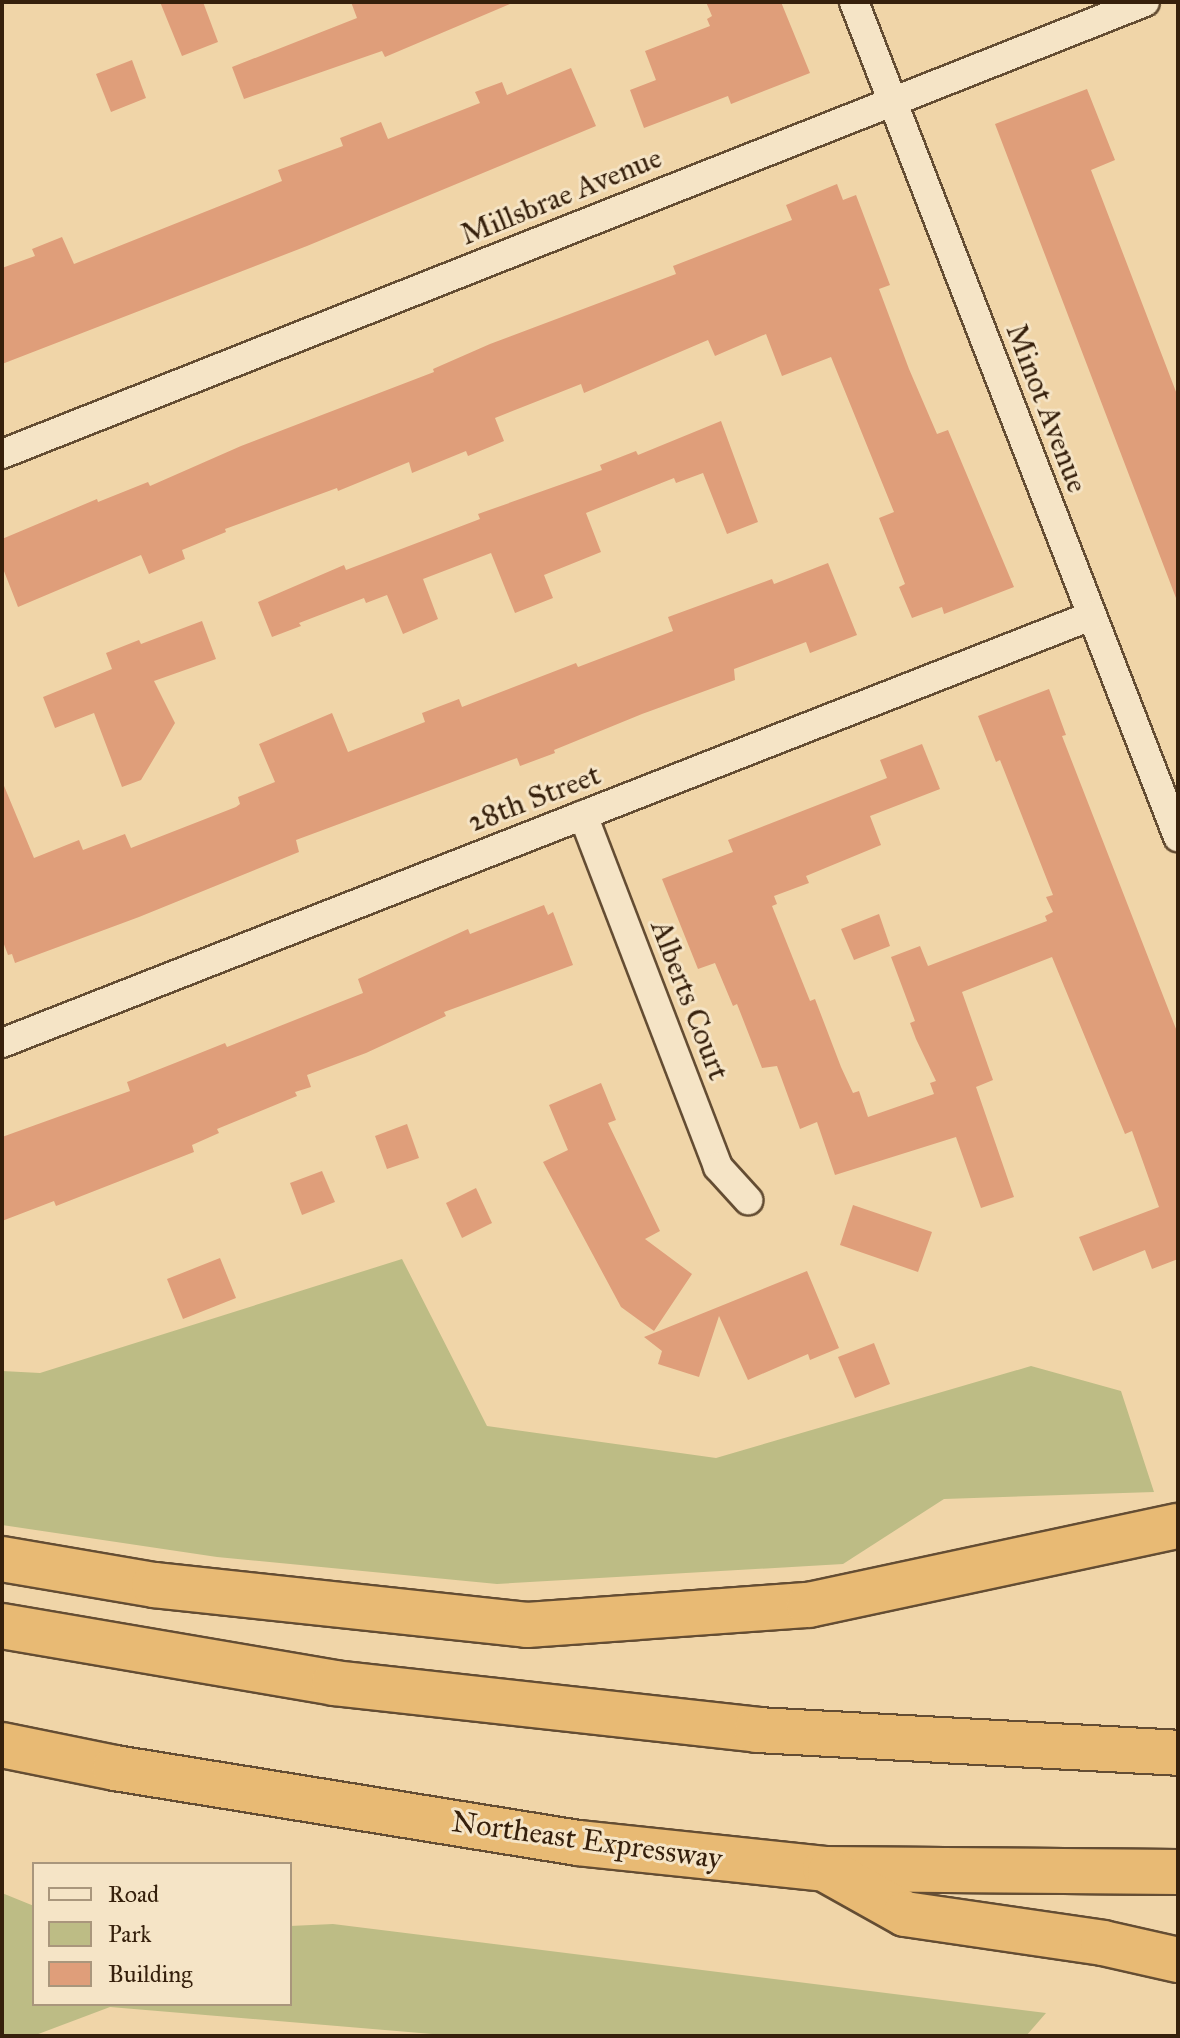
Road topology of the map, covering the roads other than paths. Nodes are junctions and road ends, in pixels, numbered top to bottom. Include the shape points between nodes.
1 (854, 2) edge
2 (1145, 2) edge
3 (893, 102) junction
4 (2, 454) edge
5 (1091, 616) junction
6 (583, 815) junction
7 (1178, 837) edge
8 (2, 1043) edge
9 (748, 1200) dead end
10 (1178, 1526) edge
11 (2, 1559) edge
12 (2, 1626) edge
13 (2, 1745) edge
14 (1178, 1753) edge
15 (825, 1869) junction
16 (1178, 1872) edge
17 (1178, 1960) edge

1 - 3 street, Minot Avenue
2 - 3 street, Millsbrae Avenue
3 - 4 street, Millsbrae Avenue
3 - 5 street, Minot Avenue
5 - 6 street, 28th Street
5 - 7 street, Minot Avenue
6 - 8 street, 28th Street
6 - 9 street, Alberts Court via 718,1167
10 - 11 highway via 809,1605 527,1625 154,1585
12 - 14 highway via 334,1683 757,1730
13 - 15 highway, Northeast Expressway via 578,1843
15 - 16 highway, Northeast Expressway
15 - 17 highway via 905,1914 1103,1943

